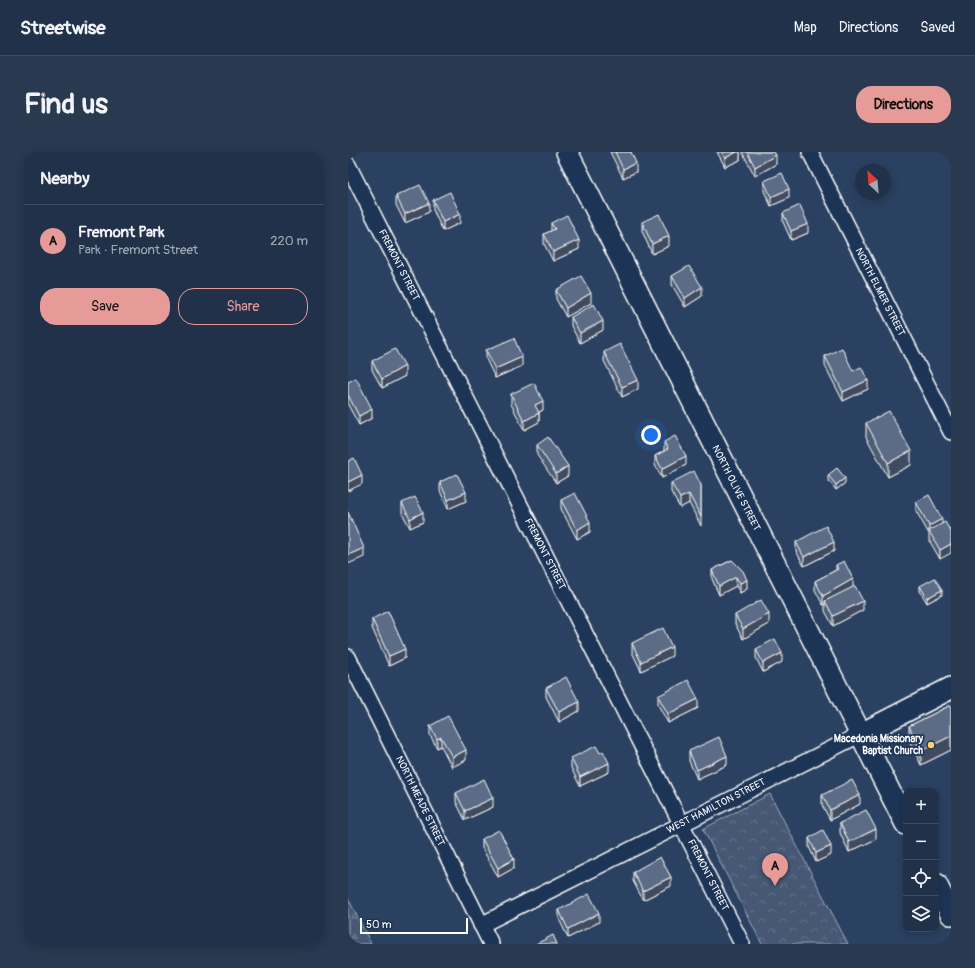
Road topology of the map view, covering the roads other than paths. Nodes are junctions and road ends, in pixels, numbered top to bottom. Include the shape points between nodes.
1 (567, 152) edge
2 (810, 152) edge
3 (348, 165) edge
4 (951, 432) edge
5 (348, 657) edge
6 (951, 688) edge
7 (861, 734) junction
8 (903, 818) edge
9 (682, 823) junction
10 (939, 890) edge
11 (951, 914) edge
12 (481, 925) junction
13 (491, 944) edge
14 (742, 944) edge

1 - 7 street, NORTH OLIVE STREET
2 - 4 street, NORTH ELMER STREET
3 - 9 street, FREMONT STREET
5 - 12 street, NORTH MEADE STREET
6 - 7 street, WEST HAMILTON STREET
7 - 8 street, NORTH OLIVE STREET
7 - 9 street, WEST HAMILTON STREET
9 - 12 street, WEST HAMILTON STREET
9 - 14 street, FREMONT STREET
10 - 11 street
12 - 13 street, NORTH MEADE STREET

